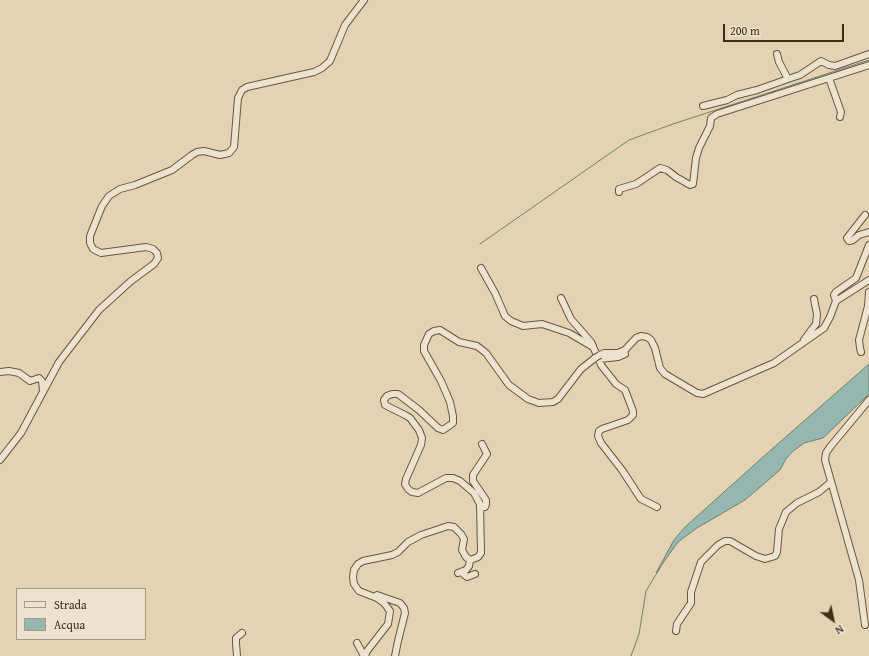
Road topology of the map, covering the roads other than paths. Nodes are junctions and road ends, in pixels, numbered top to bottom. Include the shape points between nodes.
1 (364, 0) edge
2 (777, 54) dead end
3 (869, 54) edge
4 (869, 65) edge
5 (829, 78) junction
6 (788, 79) junction
7 (703, 106) dead end
8 (840, 116) dead end
9 (619, 192) dead end
10 (865, 215) dead end
11 (869, 232) edge
12 (869, 245) edge
13 (481, 268) dead end
14 (869, 280) edge
15 (869, 292) edge
16 (561, 298) dead end
17 (814, 299) dead end
18 (836, 300) junction
19 (804, 342) junction
20 (593, 347) junction
21 (861, 352) dead end
22 (598, 357) junction
23 (0, 372) edge
24 (44, 391) junction
25 (869, 400) edge
26 (482, 444) dead end
27 (0, 460) edge
28 (831, 482) junction
29 (657, 507) dead end
30 (480, 508) junction
31 (470, 560) junction
32 (474, 574) dead end
33 (365, 594) junction
34 (866, 625) dead end
35 (676, 631) dead end
36 (242, 633) dead end
37 (357, 643) dead end
38 (237, 656) edge
39 (365, 656) edge
40 (395, 656) edge

1 - 24 street via 345,25 330,61 322,68 242,90 238,98 234,147 229,153 220,155 197,152 172,170 109,196 102,206 90,236 93,249 102,253 146,247 153,249 158,258 99,310 59,362
2 - 6 street
3 - 6 street via 834,66 821,61
4 - 5 street
5 - 8 street via 842,112
5 - 9 street via 711,118 696,158 693,184 690,185 660,168 636,184 619,188
6 - 7 street
10 - 11 street via 847,238 849,241 853,240
12 - 18 street via 856,278 836,292
13 - 20 street via 505,316 511,321 523,326 542,324 558,329
14 - 18 street
15 - 21 street via 860,340
16 - 20 street via 571,319
17 - 19 street via 816,324
18 - 19 street via 824,328
19 - 22 street via 774,363 703,394 665,374 660,368 651,340 646,337 636,338 618,353 604,353
20 - 22 street
22 - 29 street via 616,384 625,390 633,415 628,420 602,429 598,436 641,499
22 - 30 street via 581,369 558,399 539,403 528,399 509,385 486,353 477,346 459,342 440,330 429,334 424,351 450,402 453,423 443,430 438,428 398,394 386,396 385,405 410,418 422,438 405,484 412,492 418,493 446,478 453,478 474,493
23 - 24 street via 18,373 30,381 39,378
24 - 27 street via 21,433
25 - 28 street via 826,454
26 - 30 street via 487,454 473,475 473,481 486,500 485,506
28 - 34 street via 859,580
28 - 35 street via 786,512 779,530 775,556 765,559 730,541 721,542 701,562 691,592 691,603 677,624
30 - 31 street via 481,553
31 - 32 street via 466,570 460,572 467,577
31 - 33 street via 462,550 464,539 461,534 454,527 441,527 408,542 392,555 358,564 354,570 354,584
33 - 39 street via 377,598 390,611 388,624
33 - 40 street via 378,595 400,603 404,608 404,620
36 - 38 street via 236,638
37 - 39 street

